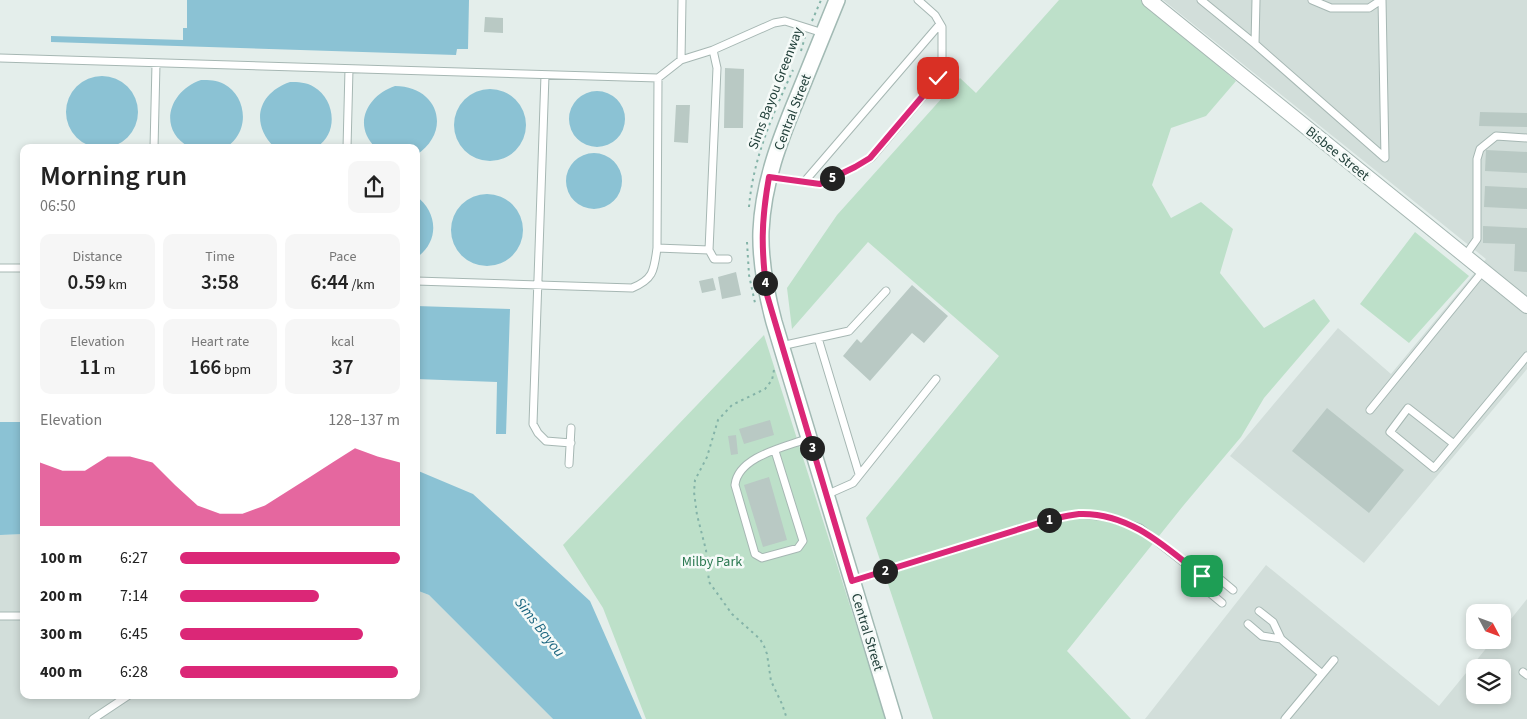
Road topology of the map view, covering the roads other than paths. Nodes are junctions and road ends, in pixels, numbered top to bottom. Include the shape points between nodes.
1 (682, 0) edge
2 (837, 0) edge
3 (918, 0) edge
4 (1149, 0) edge
5 (1201, 0) edge
6 (1256, 0) edge
7 (1312, 0) edge
8 (1381, 0) edge
9 (940, 24) junction
10 (823, 34) junction
11 (1255, 44) junction
12 (713, 50) junction
13 (0, 58) edge
14 (681, 60) junction
15 (156, 64) junction
16 (349, 69) junction
17 (545, 75) junction
18 (658, 78) junction
19 (1527, 138) edge
20 (154, 144) edge
21 (347, 144) edge
22 (769, 177) junction
23 (805, 181) junction
24 (657, 248) junction
25 (709, 250) junction
26 (1465, 256) junction
27 (728, 258) dead end
28 (0, 268) edge
29 (20, 268) edge
30 (1483, 271) junction
31 (420, 281) edge
32 (537, 285) junction
33 (886, 291) dead end
34 (1527, 306) edge
35 (818, 338) junction
36 (781, 346) junction
37 (1527, 356) edge
38 (936, 379) dead end
39 (1370, 410) dead end
40 (571, 428) dead end
41 (809, 438) junction
42 (570, 443) junction
43 (1454, 444) junction
44 (775, 451) junction
45 (569, 464) dead end
46 (859, 474) junction
47 (826, 495) junction
48 (1202, 576) junction
49 (852, 581) junction
50 (1233, 590) dead end
51 (1222, 603) dead end
52 (1259, 611) dead end
53 (0, 616) edge
54 (20, 616) edge
55 (1248, 624) dead end
56 (1281, 639) junction
57 (1334, 660) dead end
58 (1322, 674) junction
59 (123, 699) edge
60 (93, 719) edge
61 (894, 719) edge
62 (1285, 719) edge

1 - 14 lane
2 - 10 street, Central Street
3 - 9 lane via 936,15
4 - 26 street, Bisbee Street
5 - 11 lane
6 - 11 lane
7 - 8 lane via 1330,8 1369,8
8 - 11 lane via 1385,158
9 - 23 lane
9 - 23 lane via 942,64 938,78 877,150 855,167 820,184
10 - 12 lane via 785,22 774,23
10 - 22 street, Central Street via 778,144
12 - 14 lane
12 - 25 lane via 717,68
13 - 15 lane
14 - 18 lane
15 - 16 lane
15 - 20 lane
16 - 17 lane
16 - 21 lane
17 - 18 lane
17 - 32 lane
18 - 24 lane
19 - 26 lane via 1496,136 1480,149 1477,159 1477,239
22 - 23 lane
22 - 36 street, Central Street via 761,253 767,295
24 - 25 lane
24 - 32 lane via 650,277 632,288
25 - 27 lane via 714,259
26 - 30 street, Bisbee Street
28 - 29 lane
30 - 34 street, Bisbee Street
30 - 39 lane
31 - 32 lane
32 - 42 lane via 533,424 546,441
33 - 35 lane via 852,329
35 - 36 lane
35 - 46 lane
36 - 41 street, Central Street
37 - 43 lane
38 - 46 lane
40 - 42 lane
41 - 44 lane
41 - 47 street, Central Street
42 - 45 lane
43 - 43 lane via 1434,468 1390,432 1408,408
44 - 44 lane via 750,460 736,478 735,485 756,554 762,558 798,548 803,541
46 - 47 lane via 853,483
47 - 49 street, Central Street
48 - 49 lane via 1140,528 1108,517 1079,514 1052,519
48 - 50 lane via 1221,580
48 - 51 lane via 1210,593
49 - 61 street, Central Street
52 - 56 lane via 1273,622
53 - 54 lane
55 - 56 lane via 1262,636
56 - 58 lane
57 - 58 lane
58 - 62 lane
59 - 60 lane

